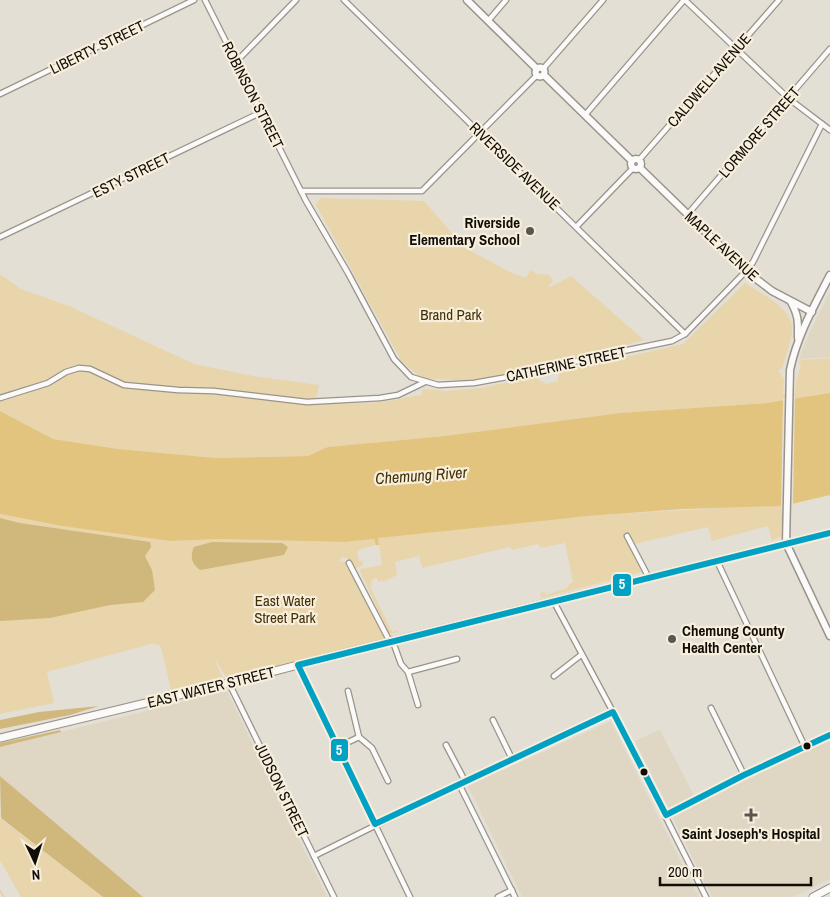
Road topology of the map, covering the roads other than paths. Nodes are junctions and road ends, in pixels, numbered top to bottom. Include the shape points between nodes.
1 (194, 0) edge
2 (205, 0) edge
3 (296, 0) edge
4 (344, 0) edge
5 (467, 0) edge
6 (506, 0) edge
7 (603, 0) edge
8 (685, 0) edge
9 (779, 0) edge
10 (488, 21) junction
11 (736, 49) junction
12 (830, 49) edge
13 (236, 62) junction
14 (540, 72) junction
15 (0, 94) edge
16 (788, 98) junction
17 (262, 112) junction
18 (585, 115) junction
19 (822, 124) junction
20 (830, 130) edge
21 (481, 133) junction
22 (636, 164) junction
23 (301, 191) junction
24 (688, 214) junction
25 (576, 226) junction
26 (0, 237) edge
27 (746, 271) junction
28 (830, 275) edge
29 (790, 301) junction
30 (812, 312) junction
31 (685, 334) junction
32 (798, 342) junction
33 (424, 382) junction
34 (0, 398) edge
35 (830, 533) edge
36 (627, 536) dead end
37 (786, 543) junction
38 (717, 561) junction
39 (348, 564) dead end
40 (649, 578) junction
41 (554, 602) junction
42 (830, 636) edge
43 (392, 642) junction
44 (581, 655) junction
45 (457, 659) dead end
46 (298, 665) junction
47 (408, 672) junction
48 (554, 676) dead end
49 (230, 683) junction
50 (348, 691) dead end
51 (418, 705) dead end
52 (711, 708) dead end
53 (613, 712) junction
54 (493, 720) dead end
55 (830, 735) edge
56 (359, 737) junction
57 (0, 738) edge
58 (446, 744) dead end
59 (338, 747) junction
60 (805, 747) junction
61 (512, 758) junction
62 (744, 775) junction
63 (388, 781) dead end
64 (464, 781) junction
65 (459, 784) junction
66 (666, 815) junction
67 (375, 824) junction
68 (314, 856) junction
69 (830, 888) edge
70 (512, 890) junction
71 (334, 897) edge
72 (410, 897) edge
73 (498, 897) edge
74 (515, 897) edge
75 (706, 897) edge
76 (813, 897) edge

1 - 15 street, LIBERTY STREET
2 - 13 street, ROBINSON STREET
3 - 13 street
4 - 21 street, RIVERSIDE AVENUE
5 - 10 main road, MAPLE AVENUE
6 - 10 street
7 - 14 street
8 - 11 street
8 - 18 street
9 - 11 street, CALDWELL AVENUE
10 - 14 main road, MAPLE AVENUE
11 - 16 street
11 - 22 street, CALDWELL AVENUE
12 - 16 street, LORMORE STREET
13 - 17 street, ROBINSON STREET
14 - 18 main road, MAPLE AVENUE
14 - 21 street
16 - 19 street
16 - 24 street, LORMORE STREET
17 - 23 street, ROBINSON STREET
17 - 26 street, ESTY STREET
18 - 22 main road, MAPLE AVENUE
19 - 20 street
19 - 27 street, CATHERINE STREET
21 - 23 street via 422,191
21 - 25 street, RIVERSIDE AVENUE
22 - 24 main road, MAPLE AVENUE
22 - 25 street, CALDWELL AVENUE
23 - 33 street, CATHERINE STREET via 394,359 411,377
24 - 27 main road, MAPLE AVENUE
25 - 31 street, RIVERSIDE AVENUE
27 - 29 main road, MAPLE AVENUE
27 - 31 street, CATHERINE STREET
28 - 30 main road
29 - 30 main road, MAPLE AVENUE
29 - 32 main road via 799,322
30 - 32 main road
31 - 33 street, CATHERINE STREET via 672,341 524,374 456,384
32 - 37 main road via 790,370
33 - 34 street via 398,395 307,402 124,385 90,369 79,368 48,384
35 - 37 main road, EAST WATER STREET
36 - 40 street
37 - 38 main road, EAST WATER STREET
37 - 42 main road
38 - 40 main road, EAST WATER STREET
38 - 60 street
39 - 43 street
40 - 41 main road, EAST WATER STREET
41 - 43 main road, EAST WATER STREET
41 - 44 street
43 - 46 main road, EAST WATER STREET
43 - 47 street
44 - 48 street
44 - 53 street
45 - 47 street
46 - 49 main road, EAST WATER STREET
46 - 59 street
47 - 51 street
49 - 57 main road, EAST WATER STREET
49 - 68 street, JUDSON STREET
50 - 56 street
52 - 62 street
53 - 61 street
53 - 66 street
54 - 61 street
55 - 60 street
56 - 59 street
56 - 63 street via 372,748
58 - 64 street
59 - 67 street
60 - 62 street
61 - 64 street
62 - 66 street
64 - 65 street
65 - 67 street
65 - 70 street
66 - 75 street
67 - 68 street
67 - 72 street
68 - 71 street, JUDSON STREET
69 - 76 main road
70 - 73 street
70 - 74 street

